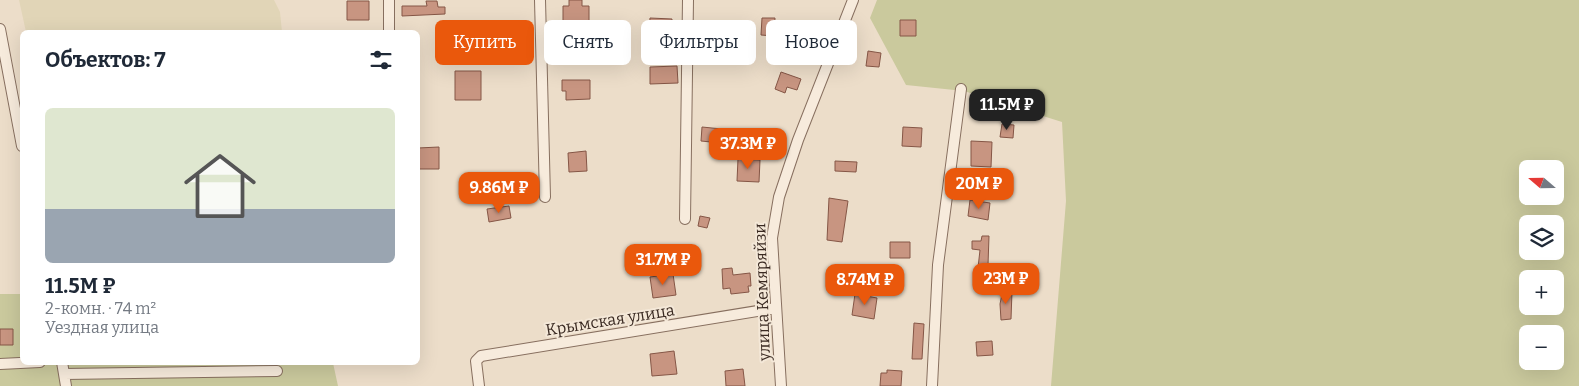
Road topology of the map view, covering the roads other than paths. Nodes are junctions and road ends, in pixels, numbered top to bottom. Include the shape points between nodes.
1 (389, 0) edge
2 (540, 0) edge
3 (688, 0) edge
4 (853, 0) edge
5 (0, 28) edge
6 (389, 30) edge
7 (961, 89) dead end
8 (20, 135) edge
9 (545, 197) dead end
10 (685, 219) dead end
11 (776, 308) junction
12 (20, 363) edge
13 (0, 364) edge
14 (62, 365) edge
15 (277, 371) dead end
16 (64, 374) junction
17 (66, 386) edge
18 (479, 386) edge
19 (781, 386) edge
20 (932, 386) edge

1 - 6 street
2 - 9 street
3 - 10 street
4 - 11 street, улица Кемяряйзи via 798,140 774,217
5 - 8 street
7 - 20 street via 938,265
11 - 18 street, Крымская улица via 481,356 475,367
11 - 19 street, улица Кемяряйзи
12 - 13 street
14 - 16 street
15 - 16 street
16 - 17 street

